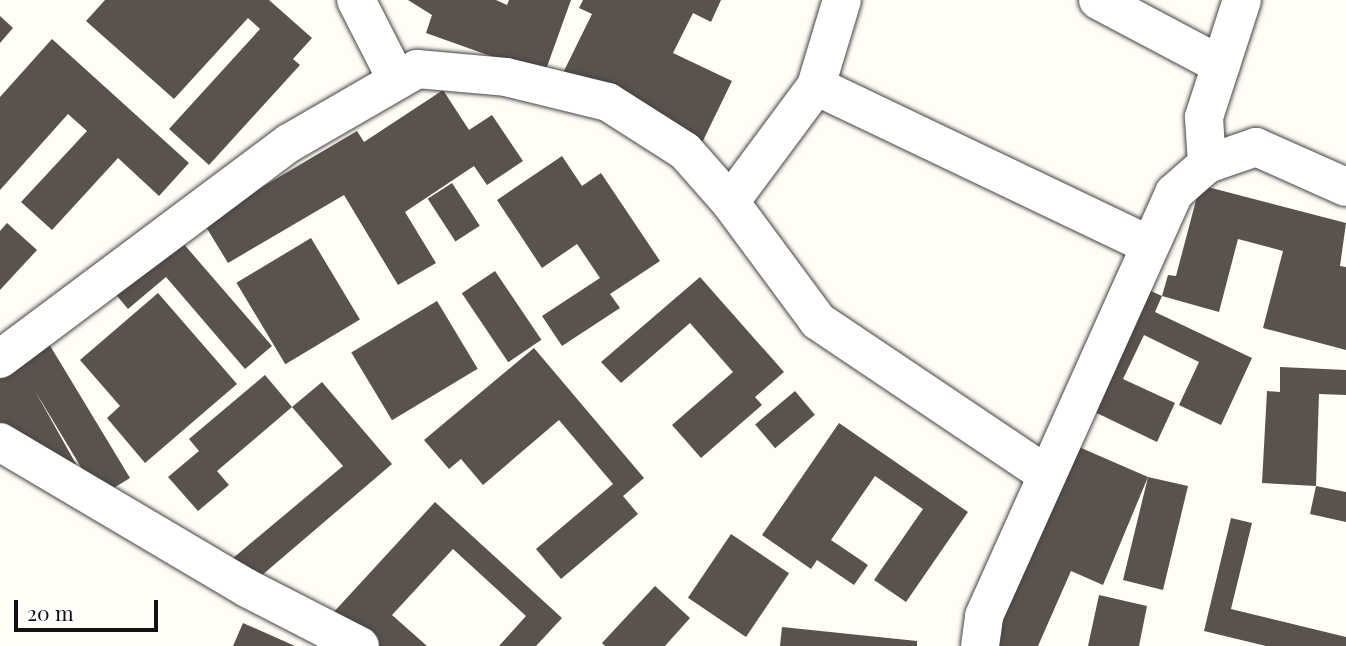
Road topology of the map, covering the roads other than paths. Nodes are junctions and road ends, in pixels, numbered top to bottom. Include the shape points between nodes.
1 (356, 0) edge
2 (842, 0) edge
3 (1098, 0) edge
4 (1242, 0) edge
5 (1221, 65) junction
6 (397, 80) junction
7 (816, 86) junction
8 (1207, 164) junction
9 (1346, 187) edge
10 (730, 202) junction
11 (1150, 245) junction
12 (0, 359) edge
13 (0, 442) edge
14 (1047, 475) junction
15 (360, 646) edge
16 (980, 646) edge

1 - 6 street
2 - 7 street
3 - 5 street
4 - 5 street
5 - 8 street via 1204,117
6 - 10 street via 417,69 506,77 608,103 685,151
6 - 12 street via 289,143
7 - 10 street
7 - 11 street
8 - 9 street via 1256,147
8 - 11 street via 1174,192
10 - 14 street via 818,321
11 - 14 street
13 - 15 street via 247,588
14 - 16 street via 984,615

